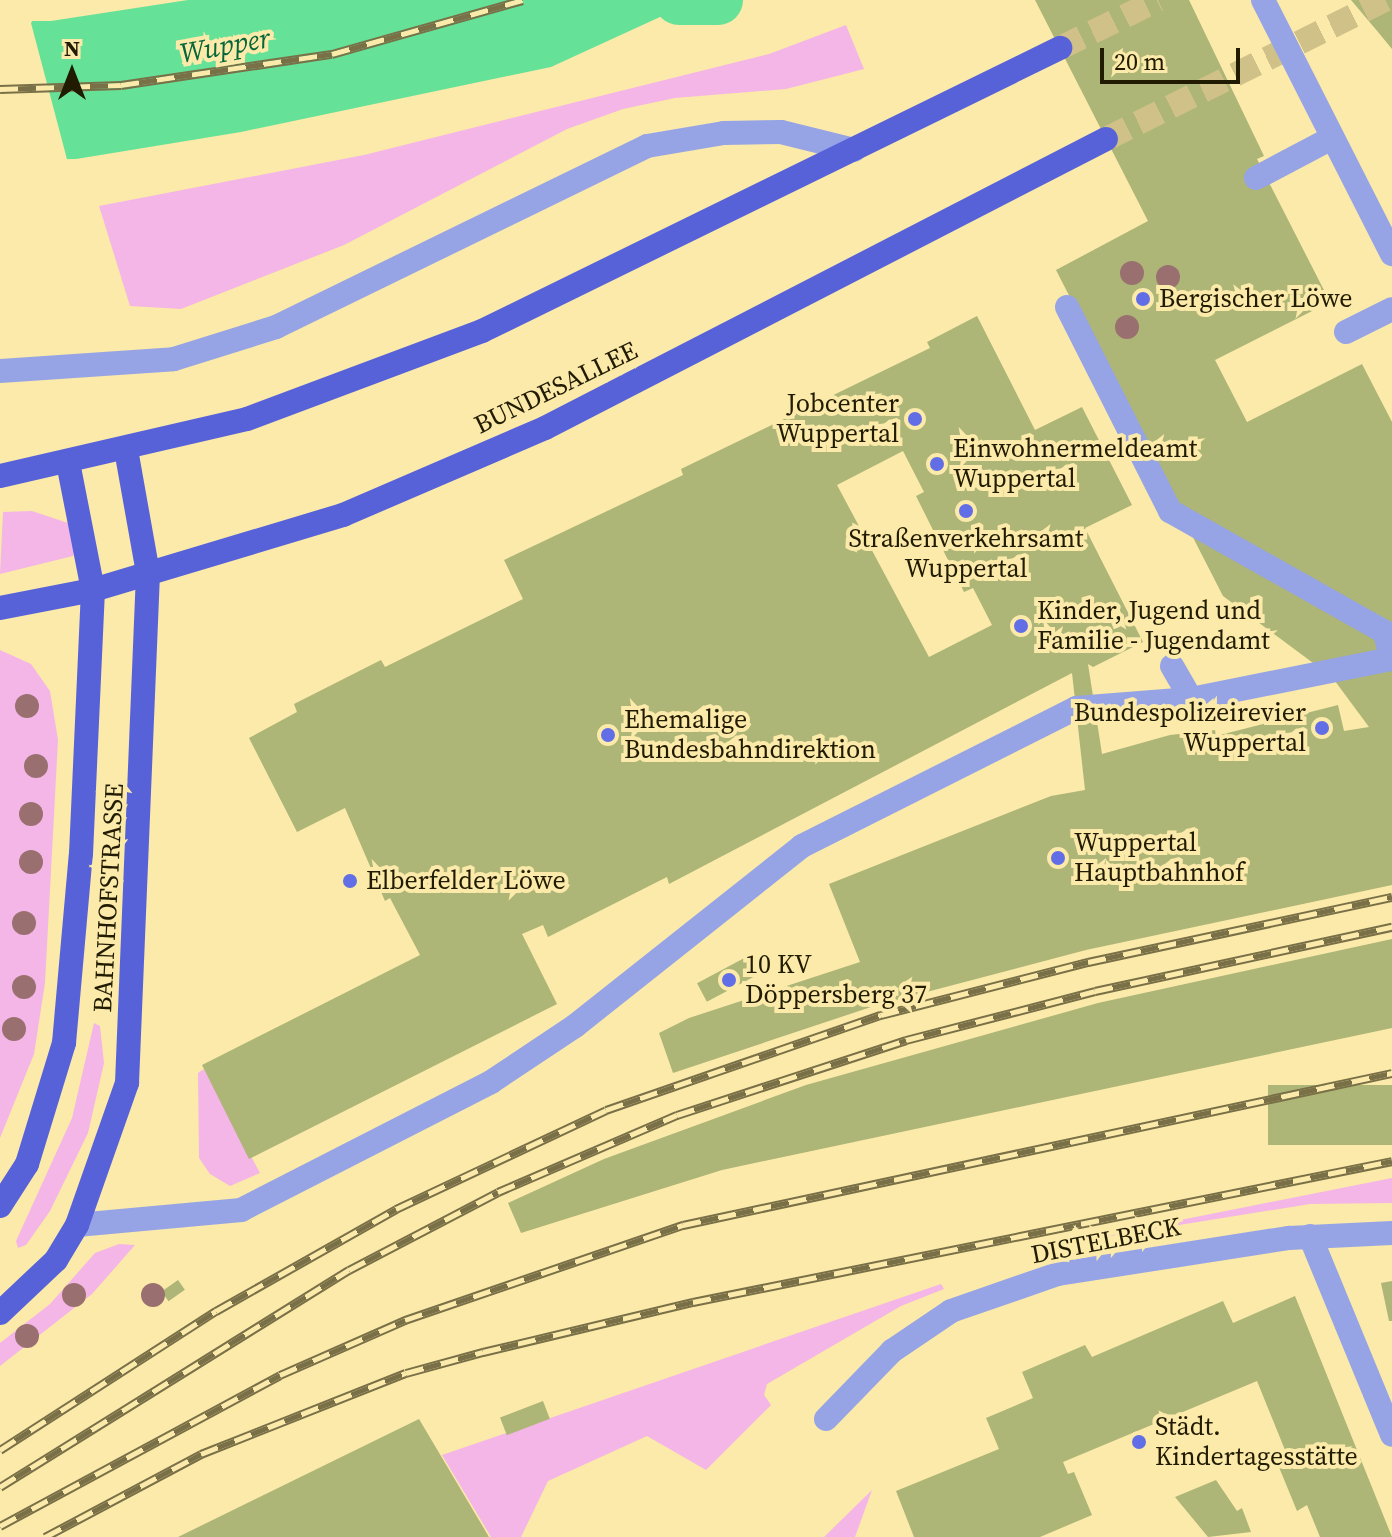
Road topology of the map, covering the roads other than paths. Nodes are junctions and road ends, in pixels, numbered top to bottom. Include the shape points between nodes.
1 (1263, 0) edge
2 (1060, 48) tunnel mouth
3 (1332, 138) junction
4 (1106, 139) tunnel mouth
5 (854, 150) junction
6 (1256, 178) dead end
7 (1392, 254) edge
8 (1067, 307) dead end
9 (1392, 309) edge
10 (1346, 332) dead end
11 (0, 371) edge
12 (126, 450) junction
13 (68, 462) junction
14 (0, 476) edge
15 (148, 573) junction
16 (93, 590) junction
17 (0, 608) edge
18 (1392, 659) edge
19 (1172, 666) dead end
20 (1191, 699) junction
21 (0, 1206) edge
22 (77, 1225) junction
23 (1392, 1233) edge
24 (1310, 1236) junction
25 (0, 1313) edge
26 (826, 1419) dead end
27 (1392, 1435) edge

1 - 3 street
2 - 5 main road
3 - 6 street
3 - 7 street
4 - 15 main road, BUNDESALLEE via 545,428 343,515
5 - 11 street via 781,132 724,133 647,146 276,327 174,359
5 - 12 main road via 482,331 247,419
8 - 18 street via 1170,511 1385,632
9 - 10 street
12 - 13 main road
12 - 15 main road, BAHNHOFSTRASSE
13 - 14 main road
13 - 16 main road, BAHNHOFSTRASSE
15 - 16 main road, BUNDESALLEE
15 - 22 main road, BAHNHOFSTRASSE via 127,1083
16 - 17 main road, BUNDESALLEE
16 - 21 main road, BAHNHOFSTRASSE via 81,854 64,1043 27,1164
18 - 20 street
19 - 20 street
20 - 22 street via 1076,708 802,846 533,1057 241,1210
22 - 25 main road, BAHNHOFSTRASSE via 56,1260
23 - 24 street, DISTELBECK
24 - 26 street, DISTELBECK via 1058,1274 951,1311 892,1351
24 - 27 street

